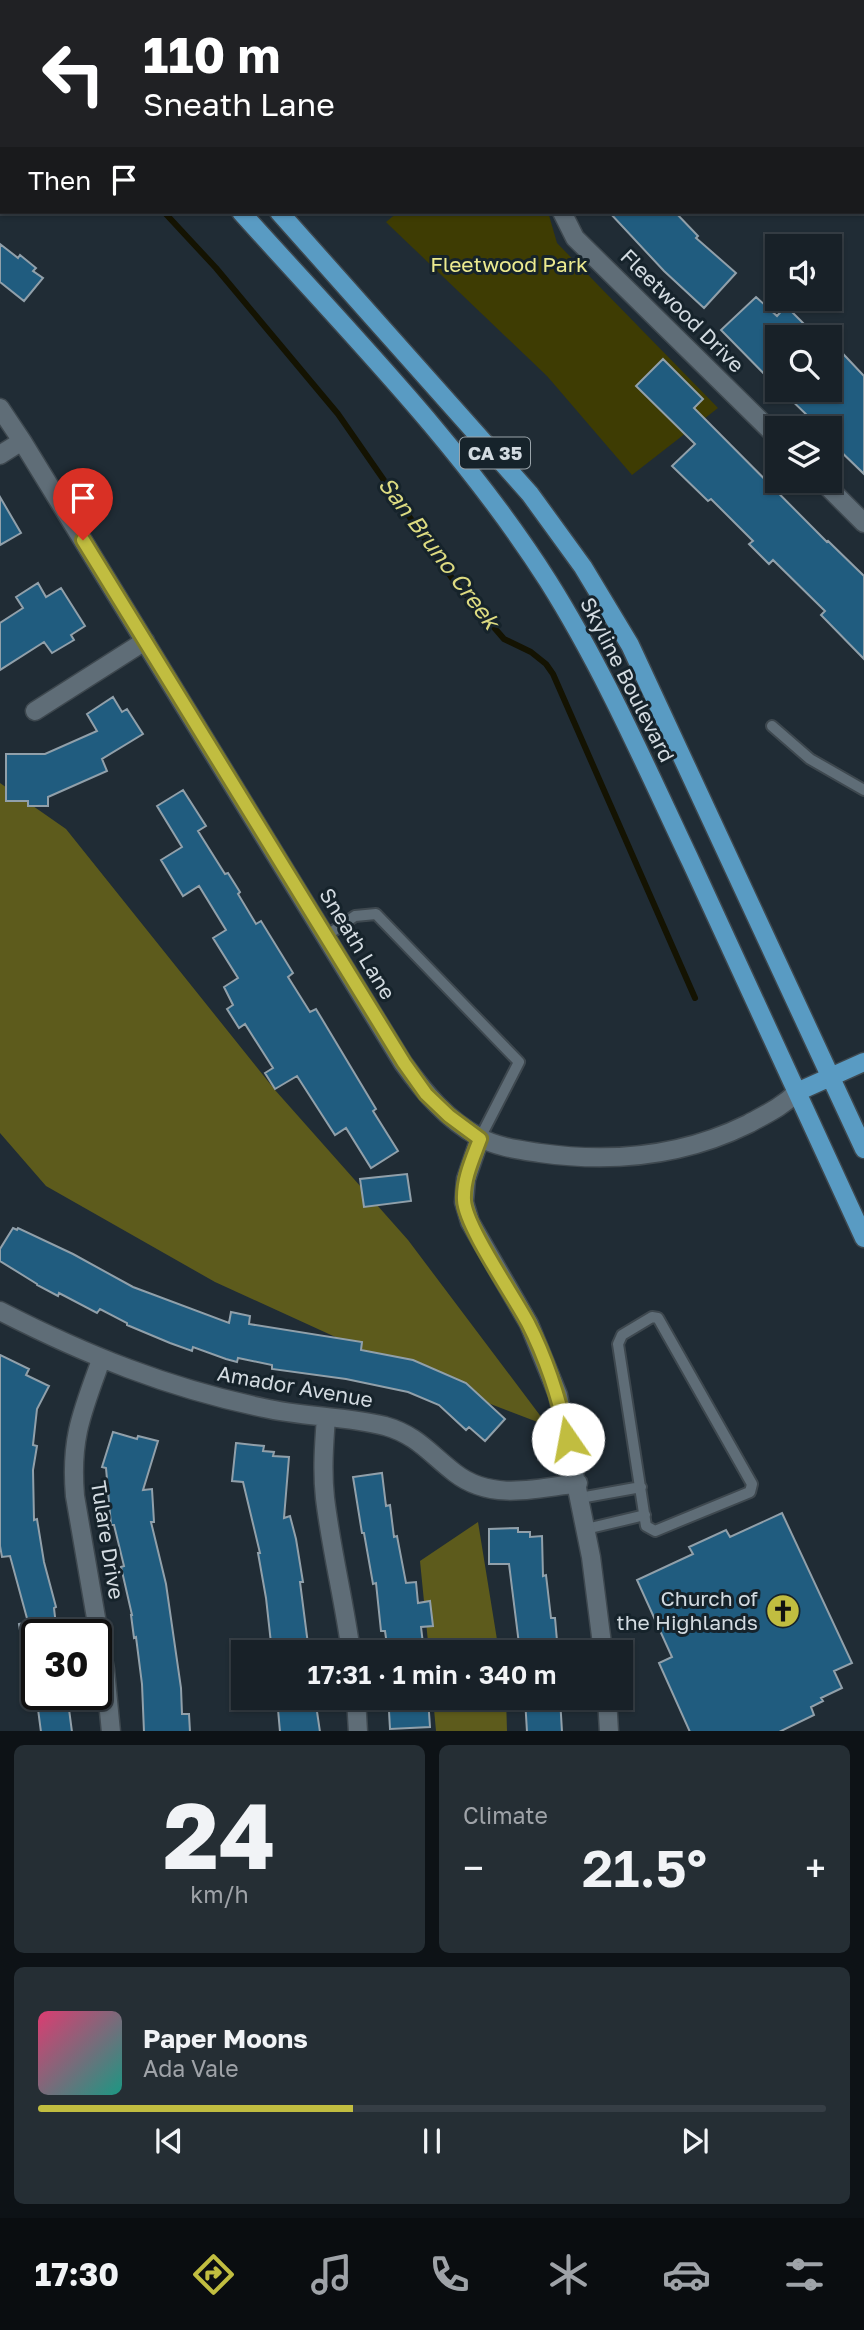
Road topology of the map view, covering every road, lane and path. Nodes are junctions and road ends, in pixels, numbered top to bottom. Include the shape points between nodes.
1 (243, 214) edge
2 (281, 214) edge
3 (563, 214) edge
4 (0, 408) edge
5 (765, 425) edge
6 (22, 441) junction
7 (0, 455) edge
8 (834, 493) edge
9 (864, 523) edge
10 (145, 641) junction
11 (35, 711) dead end
12 (772, 726) dead end
13 (864, 790) edge
14 (326, 936) junction
15 (864, 1062) edge
16 (831, 1077) junction
17 (797, 1092) junction
18 (480, 1139) junction
19 (864, 1149) edge
20 (864, 1238) edge
21 (0, 1311) edge
22 (101, 1360) junction
23 (326, 1417) junction
24 (641, 1486) junction
25 (579, 1490) junction
26 (645, 1515) junction
27 (586, 1529) junction
28 (349, 1640) edge
29 (601, 1640) edge
30 (357, 1710) edge
31 (608, 1710) edge
32 (111, 1731) edge
33 (358, 1731) edge
34 (609, 1731) edge

1 - 17 main road, Skyline Boulevard / CA 35 via 422,416 508,522 546,578 614,697
2 - 16 main road, Skyline Boulevard / CA 35 via 523,485 583,567 649,685
3 - 5 street, Fleetwood Drive via 575,238
4 - 6 street, Sneath Lane
6 - 7 street
6 - 10 street, Sneath Lane
8 - 9 street
10 - 11 street
10 - 14 street, Sneath Lane
12 - 13 lane via 810,759
14 - 18 street, Sneath Lane via 426,1094
14 - 18 lane via 355,916 376,914 519,1062
15 - 16 main road, Sneath Lane
16 - 17 main road, Sneath Lane
16 - 19 main road, Skyline Boulevard / CA 35
17 - 18 street, Sneath Lane via 781,1107 730,1133 644,1155 556,1155
17 - 20 main road, Skyline Boulevard / CA 35
18 - 25 street via 464,1202 470,1222 544,1359 558,1395
21 - 22 street, Amador Avenue
22 - 23 street, Amador Avenue via 218,1398
22 - 32 street, Tulare Drive via 75,1438 72,1468
23 - 25 street, Amador Avenue via 409,1434 455,1474 477,1486 504,1492
23 - 28 street via 325,1499
24 - 25 lane
24 - 26 lane
24 - 26 lane via 618,1344 622,1335 652,1317 658,1318 752,1484 750,1492 654,1531 646,1526
25 - 27 street
26 - 27 lane
27 - 29 street
30 - 33 street
31 - 34 street

